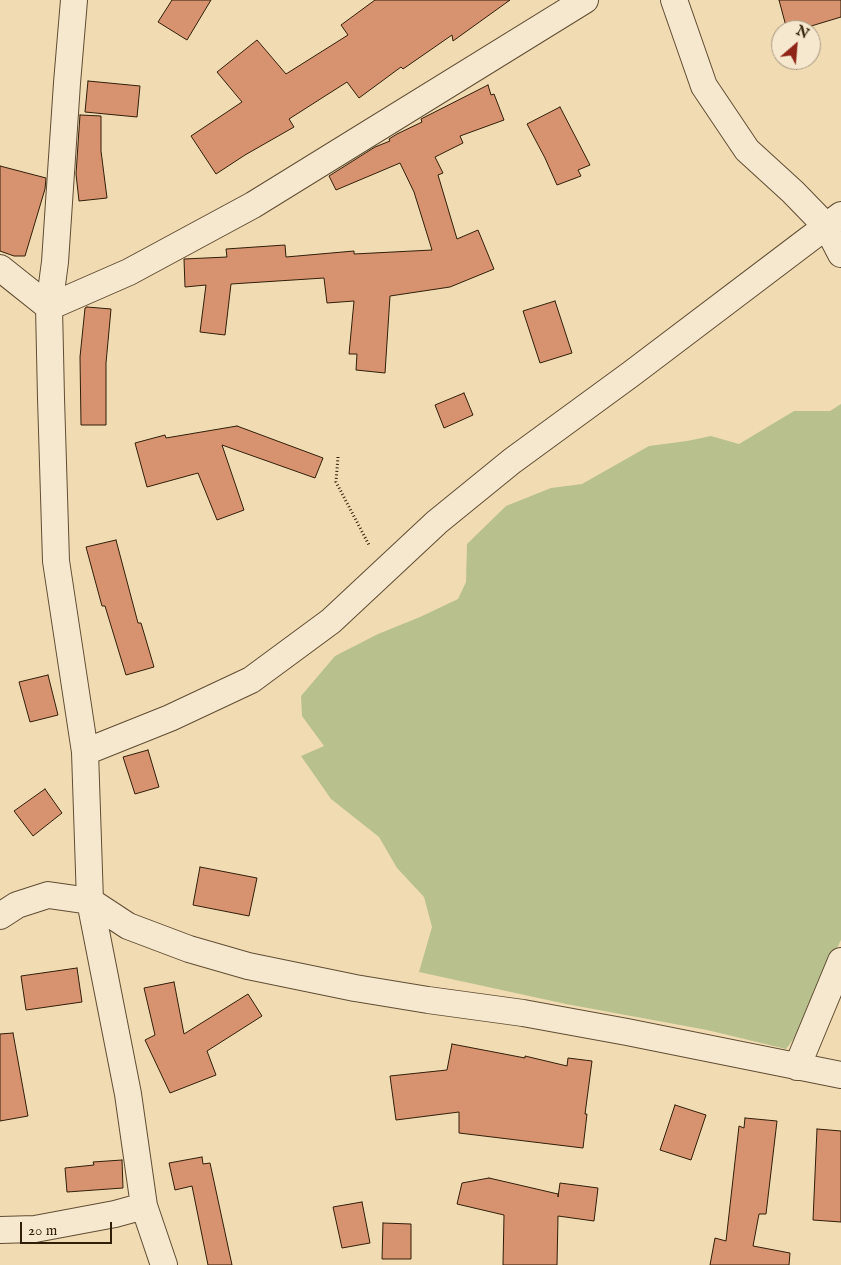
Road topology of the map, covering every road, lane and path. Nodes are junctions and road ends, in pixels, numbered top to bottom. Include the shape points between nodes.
1 (74, 0) edge
2 (585, 0) edge
3 (674, 0) edge
4 (834, 221) edge
5 (841, 254) edge
6 (0, 268) edge
7 (49, 307) junction
8 (338, 457) dead end
9 (384, 572) junction
10 (85, 752) junction
11 (90, 902) junction
12 (0, 916) edge
13 (841, 961) edge
14 (798, 1067) junction
15 (841, 1075) edge
16 (144, 1206) junction
17 (0, 1230) edge
18 (164, 1265) edge

1 - 7 street
2 - 7 street via 253,205 129,272
3 - 4 street via 704,86 747,150 794,192
4 - 5 street
4 - 9 street via 512,461 437,522
6 - 7 street
7 - 10 street via 56,561
8 - 9 path via 336,482
9 - 10 street via 331,621 251,680 170,718
10 - 11 street
11 - 12 street via 48,895 17,904
11 - 14 street via 128,926 248,966 364,989 626,1032
11 - 16 street via 128,1094
13 - 14 street
14 - 15 street
16 - 17 street via 35,1229
16 - 18 street

